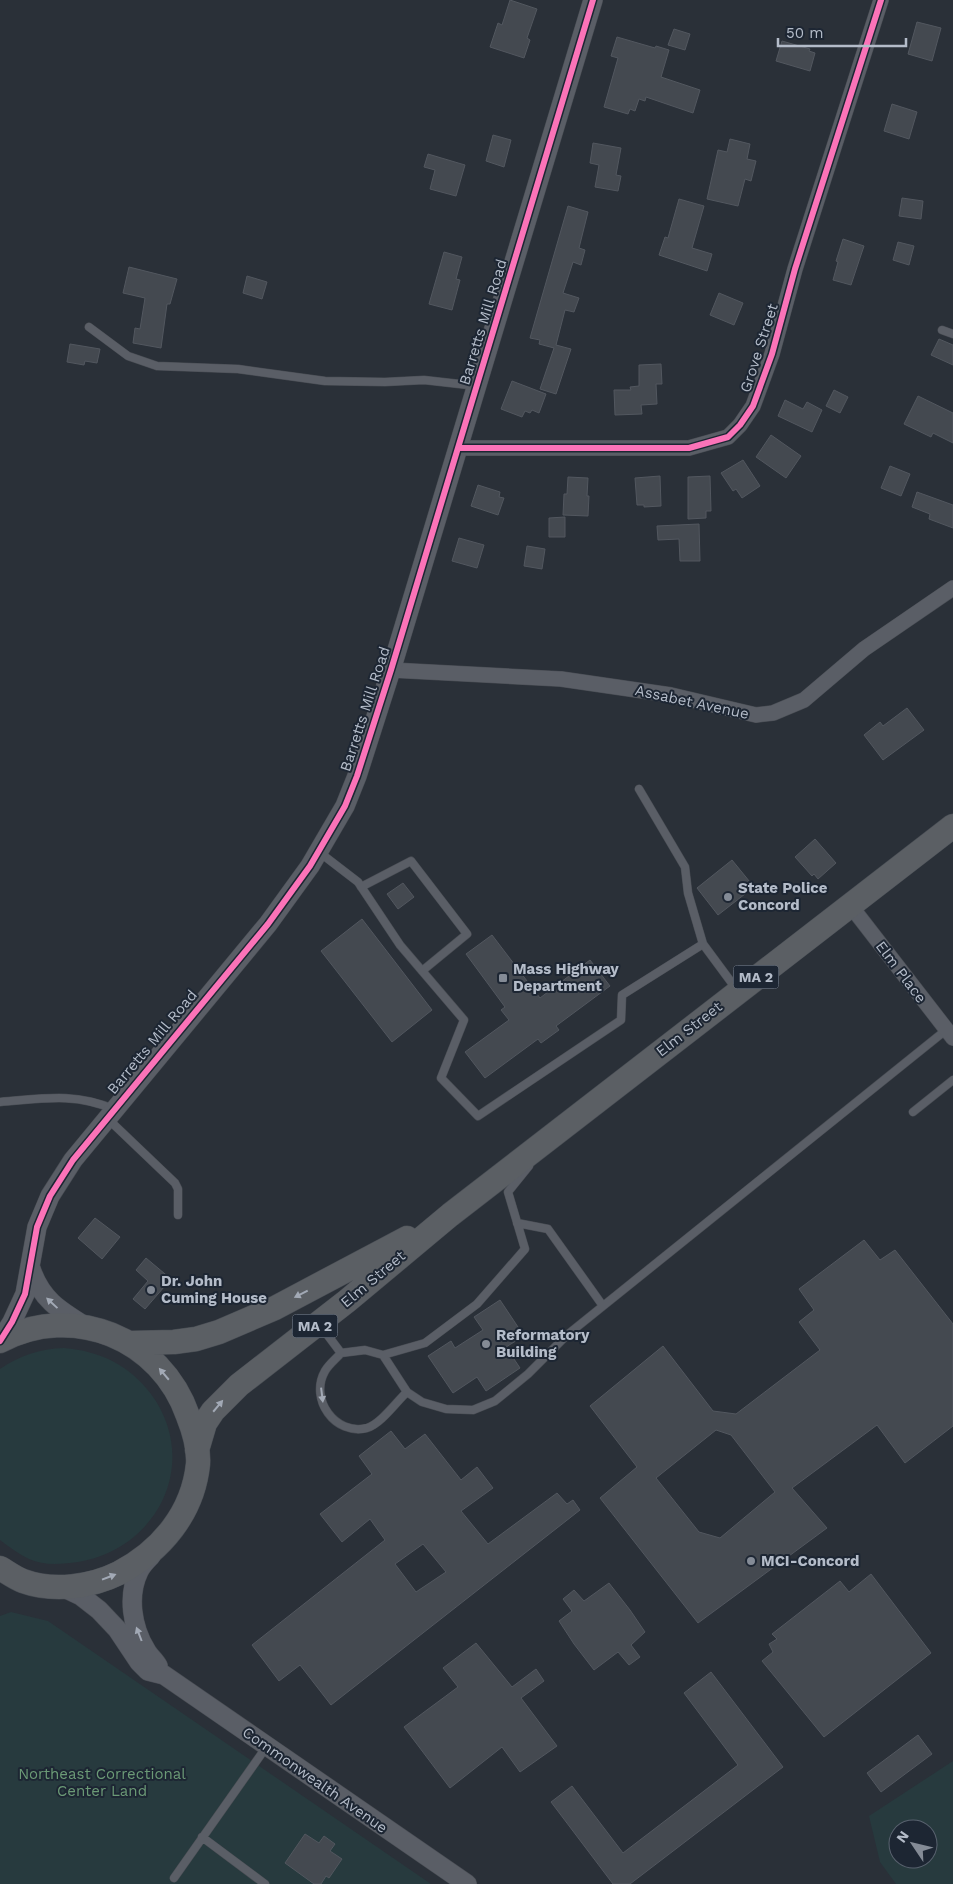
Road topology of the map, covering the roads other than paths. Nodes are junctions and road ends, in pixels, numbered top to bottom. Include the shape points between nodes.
1 (593, 0) edge
2 (882, 0) edge
3 (89, 327) dead end
4 (942, 330) dead end
5 (953, 334) edge
6 (477, 386) junction
7 (458, 448) junction
8 (953, 588) edge
9 (391, 670) junction
10 (639, 789) dead end
11 (953, 826) edge
12 (319, 852) junction
13 (361, 887) junction
14 (850, 905) junction
15 (703, 944) junction
16 (422, 972) junction
17 (738, 991) junction
18 (949, 1034) edge
19 (953, 1080) edge
20 (0, 1102) edge
21 (913, 1112) dead end
22 (110, 1113) junction
23 (559, 1130) junction
24 (178, 1215) dead end
25 (450, 1215) junction
26 (517, 1223) junction
27 (31, 1269) junction
28 (603, 1306) junction
29 (318, 1323) junction
30 (85, 1326) junction
31 (0, 1341) edge
32 (130, 1343) junction
33 (341, 1353) junction
34 (383, 1356) junction
35 (407, 1392) junction
36 (197, 1450) junction
37 (161, 1544) junction
38 (0, 1568) edge
39 (11, 1585) edge
40 (62, 1587) junction
41 (164, 1675) junction
42 (267, 1746) junction
43 (202, 1837) junction
44 (174, 1878) dead end
45 (265, 1884) edge
46 (467, 1884) edge

1 - 6 street, Barretts Mill Road
2 - 7 street, Grove Street via 795,269 772,354 753,406 740,425 728,437 689,448
3 - 6 lane via 128,356 157,366 238,369 325,381 424,380
4 - 5 lane
6 - 7 street, Barretts Mill Road
7 - 9 street, Barretts Mill Road
8 - 9 street, Assabet Avenue via 864,648 804,700 774,714 756,715 671,695 561,680
9 - 12 street, Barretts Mill Road via 357,776 345,806
10 - 15 lane via 685,867 688,893
11 - 14 highway, Elm Street / MA 2
12 - 13 lane
12 - 22 street, Barretts Mill Road via 268,924
13 - 16 lane
13 - 16 lane via 411,861 467,934
14 - 17 highway, Elm Street / MA 2
14 - 18 street, Elm Place
15 - 16 lane via 622,995 621,1020 478,1116 442,1078 464,1020
15 - 17 lane
17 - 23 highway, Elm Street / MA 2
18 - 28 lane
19 - 21 lane
20 - 22 lane via 80,1098 96,1101
22 - 24 lane via 175,1182
22 - 27 street, Barretts Mill Road via 50,1196 37,1228
23 - 25 highway, Elm Street / MA 2
23 - 26 lane via 508,1192
25 - 29 highway, Elm Street / MA 2
25 -> 32 highway, Elm Street / MA 2 via 244,1323 196,1339
26 - 28 lane via 548,1229
26 - 34 lane via 525,1249 477,1304 425,1343
30 -> 27 street via 65,1314 43,1294
27 - 31 street, Barretts Mill Road via 19,1308
28 - 35 lane via 495,1401 473,1410 446,1409 422,1402
29 - 33 lane
36 -> 29 highway, Elm Street / MA 2 via 205,1423 224,1398
30 - 31 highway, MA 2 via 46,1326
30 - 32 highway, MA 2
36 -> 32 highway via 192,1426 177,1390 151,1359
33 - 34 lane via 365,1350
33 -> 35 lane via 325,1371 320,1388 322,1403 338,1423 350,1428 369,1428
34 - 35 lane
36 - 37 highway, MA 2 via 198,1464 190,1495
40 -> 37 highway, MA 2 via 92,1583 112,1576
41 -> 37 street, Commonwealth Avenue via 146,1651 131,1601 140,1569
38 - 39 highway
39 - 40 highway, MA 2
40 - 41 street, Commonwealth Avenue via 99,1610 117,1629 139,1662 148,1670
41 - 42 street, Commonwealth Avenue
42 - 43 lane
42 - 46 street, Commonwealth Avenue
43 - 44 lane
43 - 45 lane

